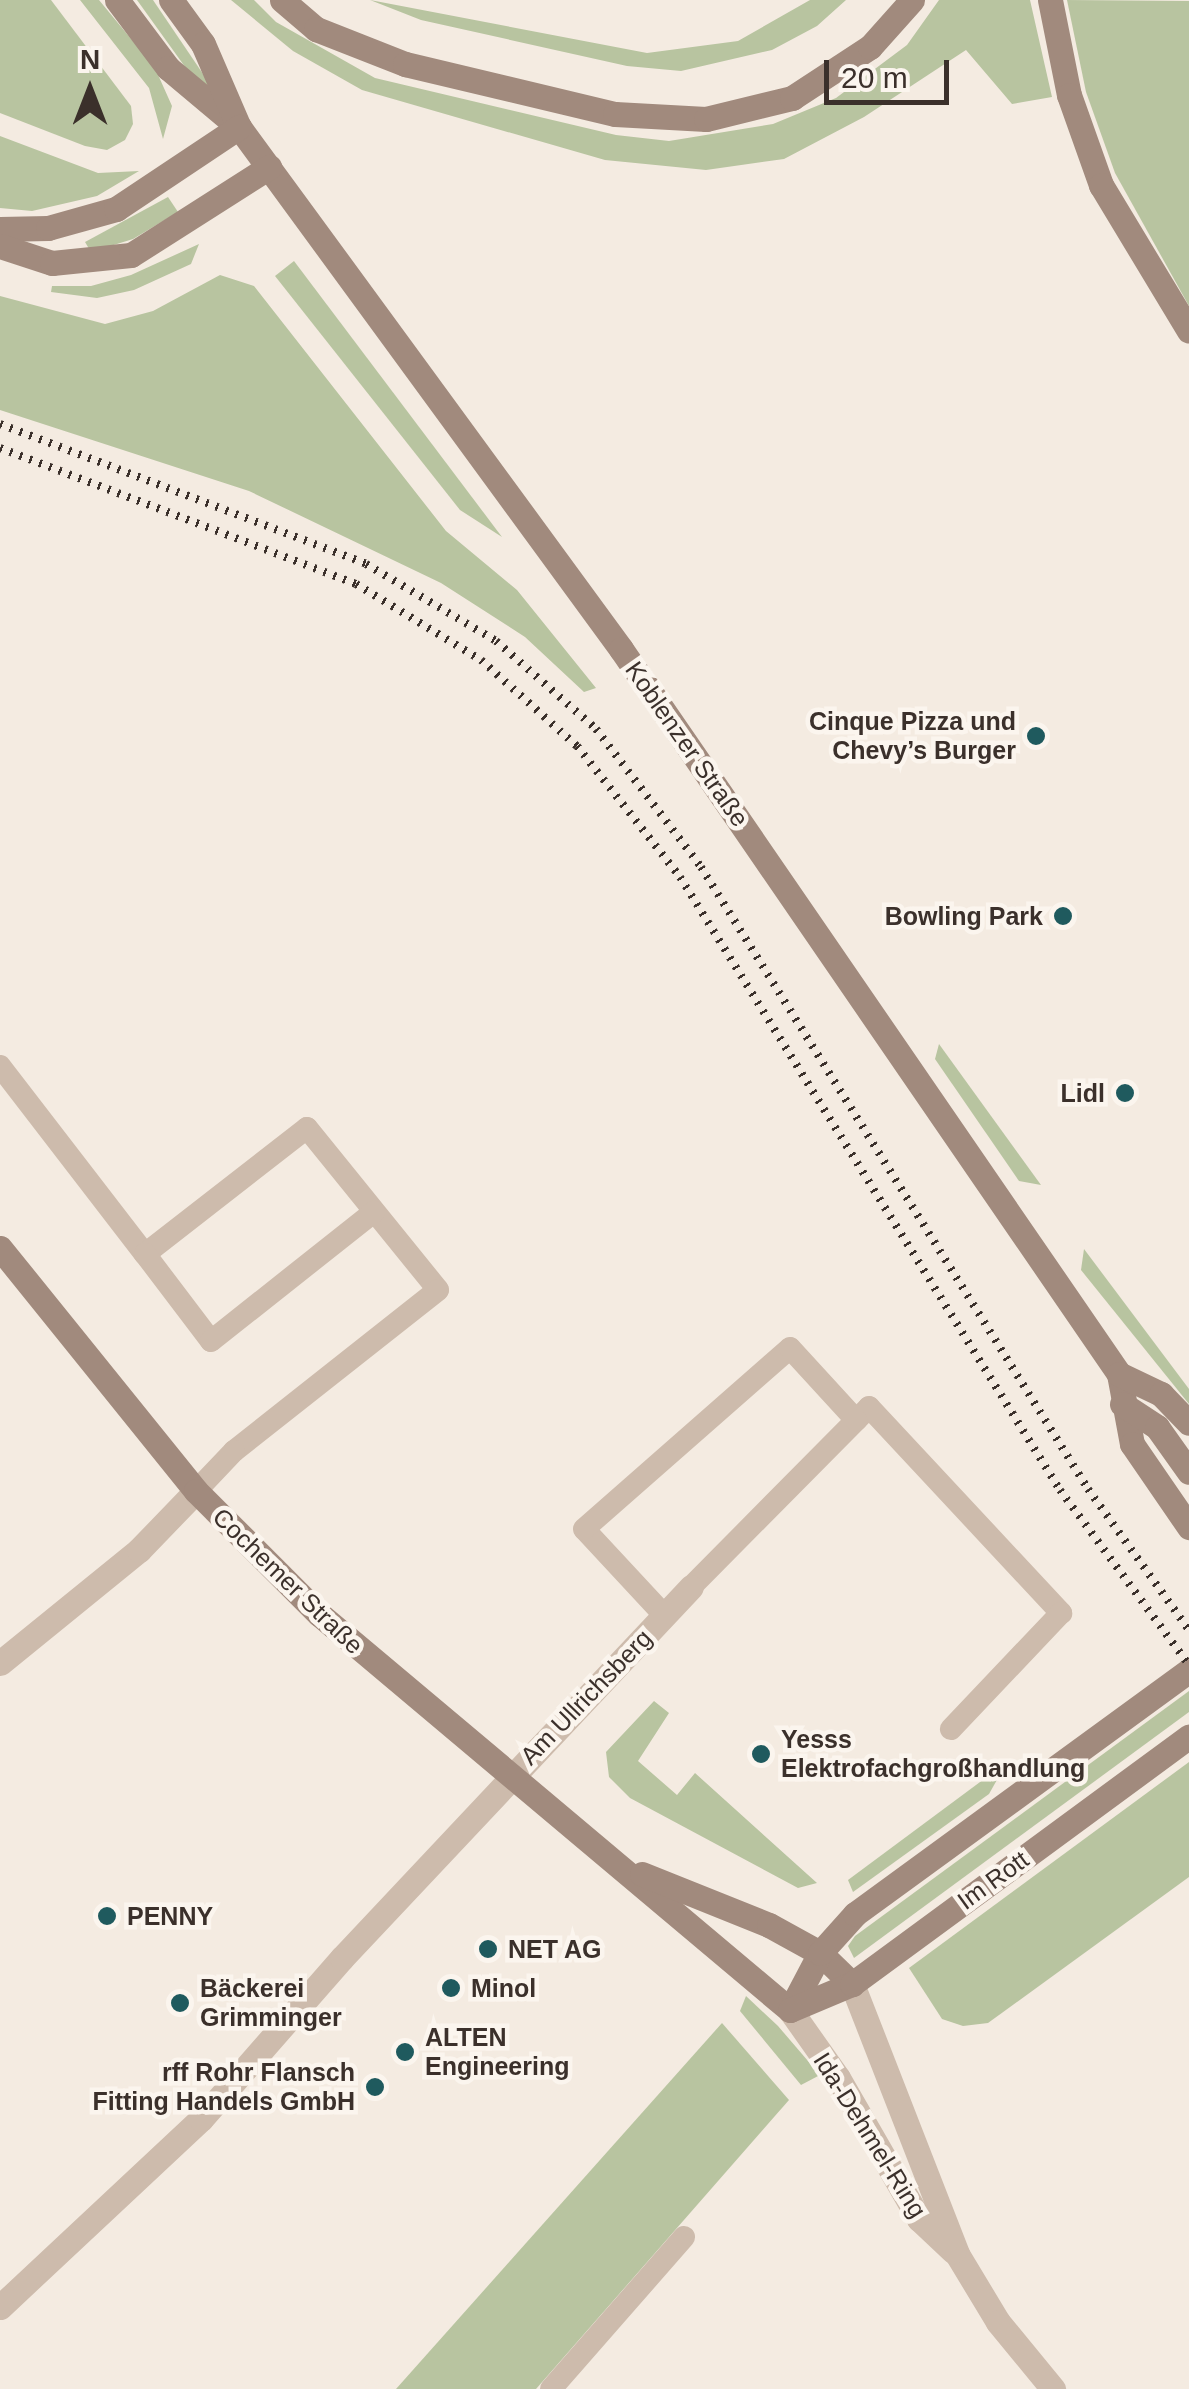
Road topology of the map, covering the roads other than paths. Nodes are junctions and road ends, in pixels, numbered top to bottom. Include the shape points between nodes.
1 (117, 0) edge
2 (171, 0) edge
3 (282, 0) edge
4 (912, 0) edge
5 (1050, 0) edge
6 (239, 127) junction
7 (268, 168) junction
8 (0, 230) edge
9 (0, 246) edge
10 (1189, 332) edge
11 (0, 1066) edge
12 (374, 1212) junction
13 (0, 1248) edge
14 (145, 1254) junction
15 (1119, 1374) junction
16 (1122, 1404) junction
17 (856, 1420) junction
18 (1189, 1423) edge
19 (1189, 1472) edge
20 (196, 1491) junction
21 (1189, 1527) edge
22 (692, 1587) joint
23 (664, 1616) junction
24 (0, 1662) edge
25 (1189, 1670) edge
26 (951, 1729) dead end
27 (1189, 1736) edge
28 (508, 1779) junction
29 (624, 1866) junction
30 (820, 1953) junction
31 (852, 1984) junction
32 (790, 2010) junction
33 (684, 2237) dead end
34 (957, 2254) junction
35 (0, 2307) edge
36 (552, 2389) edge
37 (1053, 2389) edge

1 - 6 street, Koblenzer Straße via 168,68
2 - 6 street, Koblenzer Straße via 203,44
3 - 4 street via 316,29 405,64 615,114 706,119 792,98 870,47
5 - 10 street via 1069,94 1102,185
6 - 7 street, Koblenzer Straße
6 - 8 street via 116,209 48,228
7 - 9 street via 131,255 52,263
7 - 15 street, Koblenzer Straße via 621,649
11 - 14 lane
12 - 14 lane via 307,1128
12 - 14 lane via 211,1341
12 - 20 lane via 438,1290 234,1451
13 - 20 street, Cochemer Straße
15 - 16 street, Koblenzer Straße
15 - 18 street, Koblenzer Straße via 1161,1394
16 - 19 street via 1157,1427
16 - 21 street, Koblenzer Straße via 1132,1444
17 - 22 lane, Am Ullrichsberg
17 - 23 lane via 790,1348 584,1529
17 - 26 lane via 868,1407 1061,1613
20 - 24 street via 139,1550
20 - 28 street, Cochemer Straße via 319,1614
22 - 23 street, Am Ullrichsberg
23 - 28 street, Am Ullrichsberg
25 - 30 street via 855,1914
27 - 31 street, Im Rott
28 - 29 street, Cochemer Straße
28 - 35 street, Am Ullrichsberg via 200,2119
29 - 30 street, Cochemer Straße
29 - 32 street, Cochemer Straße
30 - 31 street, Cochemer Straße
30 - 32 street
31 - 32 street, Im Rott
31 - 34 street, Ida-Dehmel-Ring
32 - 34 street, Ida-Dehmel-Ring via 838,2078 919,2219
33 - 36 lane
34 - 37 street, Ida-Dehmel-Ring via 998,2322

